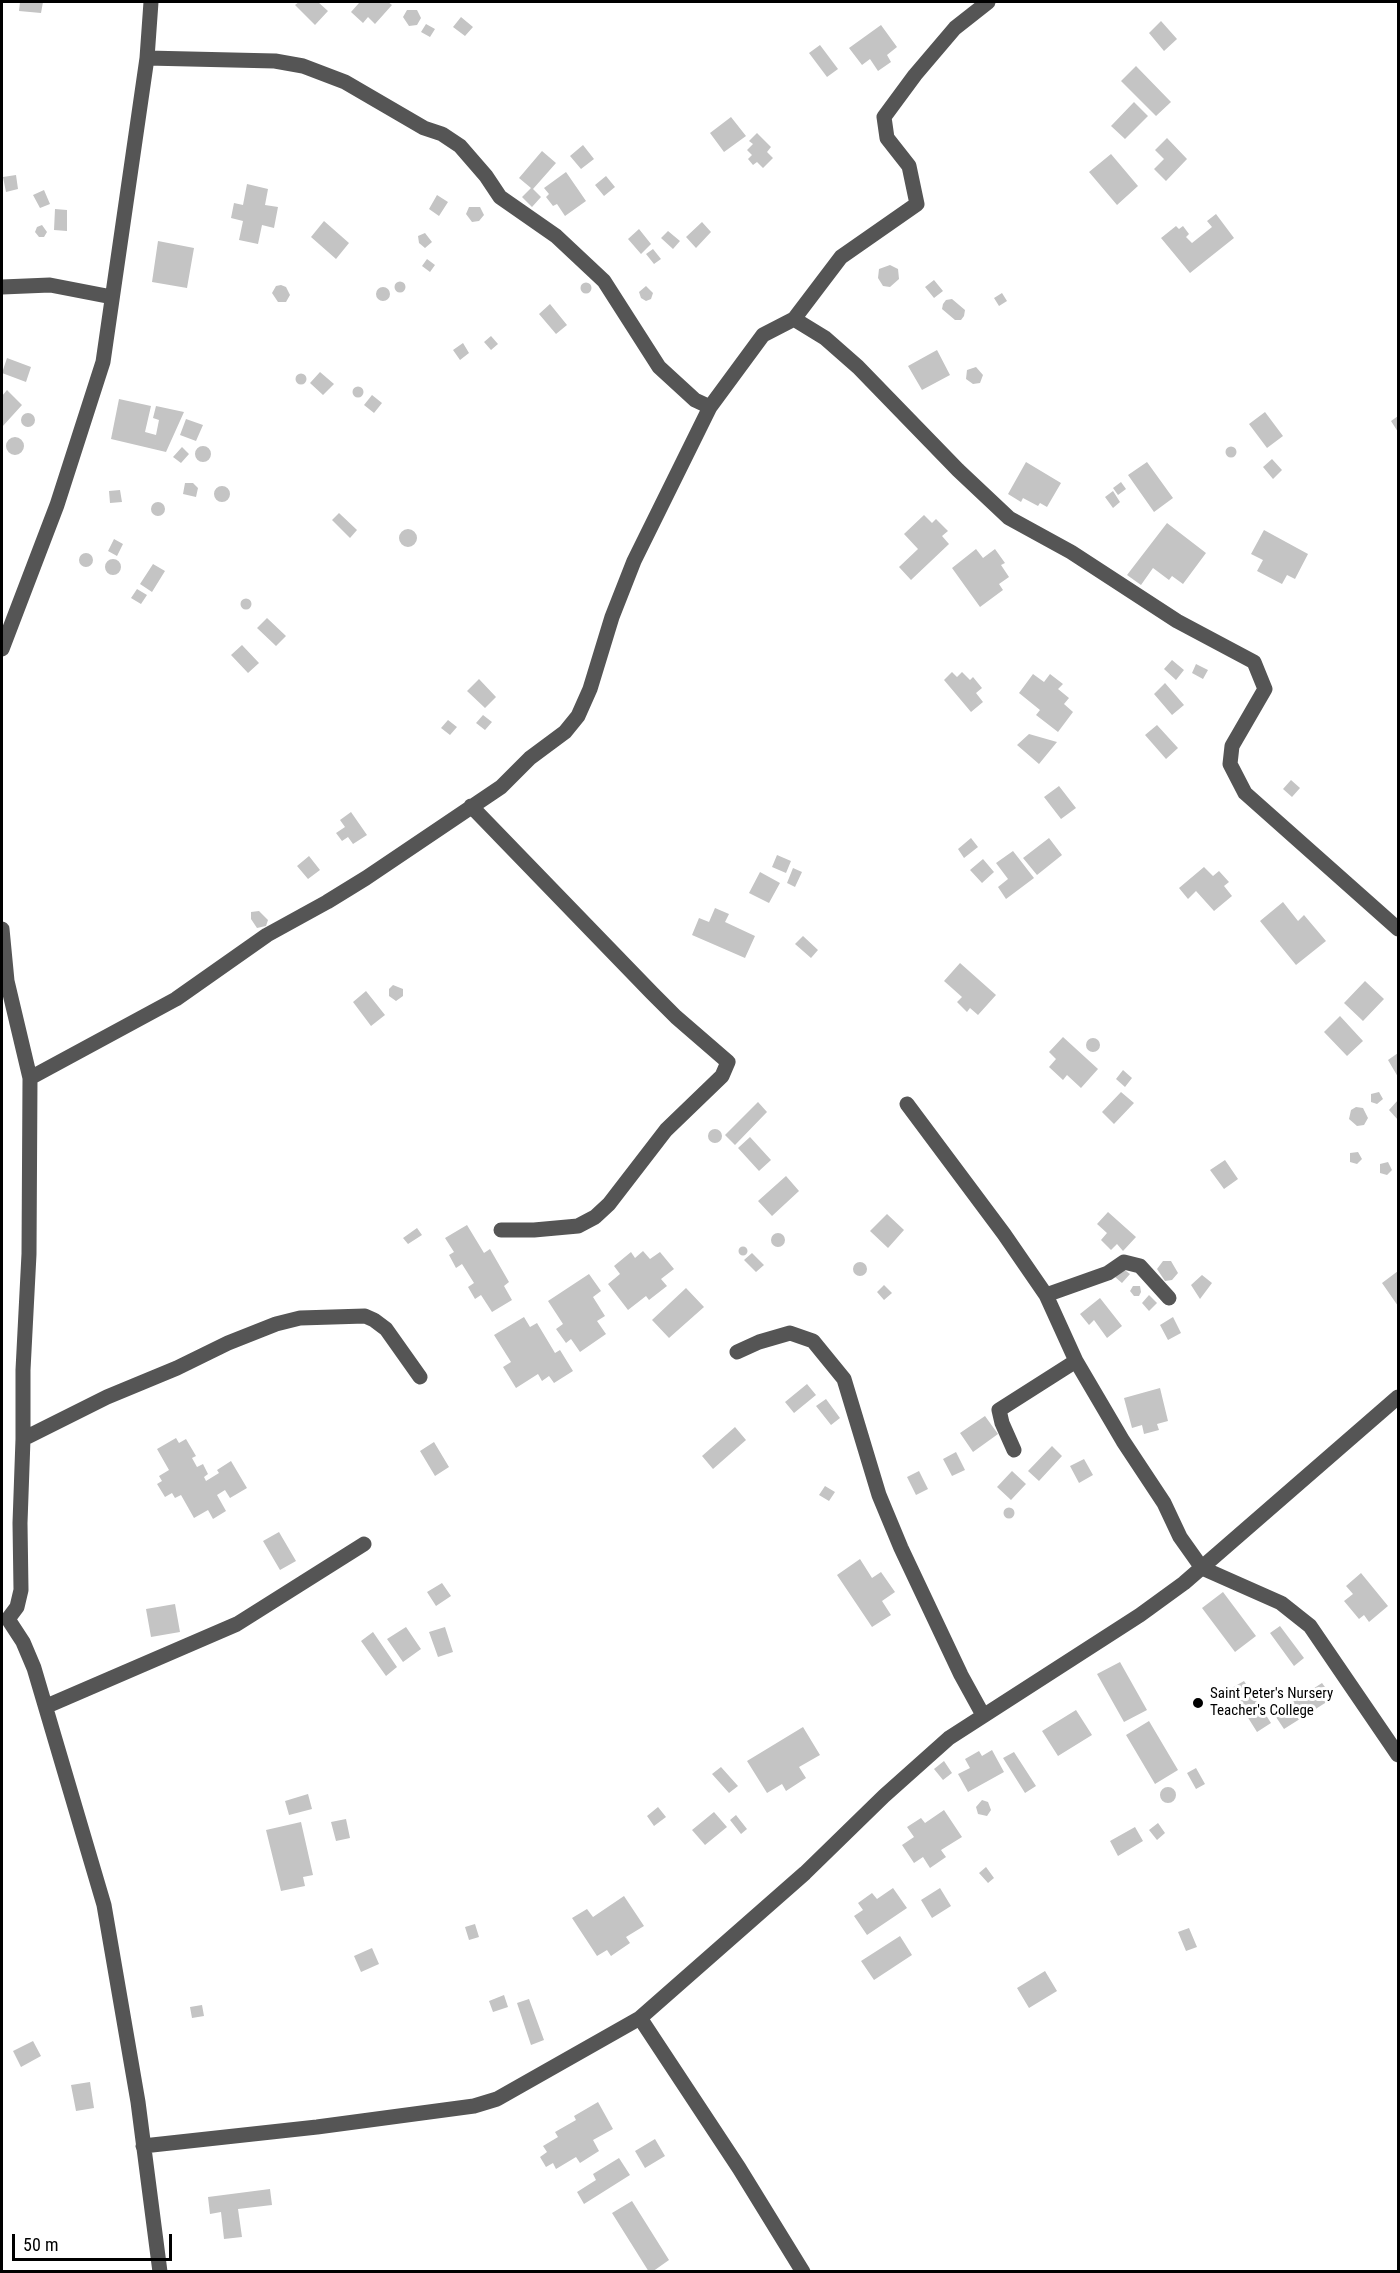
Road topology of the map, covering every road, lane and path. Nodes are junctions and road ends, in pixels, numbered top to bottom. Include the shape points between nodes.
1 (151, 2) edge
2 (988, 2) edge
3 (147, 58) junction
4 (2, 287) edge
5 (112, 297) junction
6 (794, 319) junction
7 (710, 407) junction
8 (2, 649) edge
9 (471, 806) junction
10 (2, 929) edge
11 (1398, 929) edge
12 (30, 1078) junction
13 (907, 1104) dead end
14 (501, 1230) dead end
15 (1046, 1295) junction
16 (1169, 1298) dead end
17 (737, 1352) dead end
18 (1076, 1361) junction
19 (420, 1377) dead end
20 (1398, 1397) edge
21 (23, 1439) junction
22 (1014, 1450) dead end
23 (364, 1544) dead end
24 (1202, 1568) junction
25 (5, 1617) edge
26 (46, 1706) junction
27 (983, 1714) junction
28 (1398, 1755) edge
29 (640, 2018) junction
30 (143, 2146) junction
31 (160, 2271) edge
32 (803, 2271) edge

1 - 3 street
2 - 6 street via 956,28 884,117 887,138 909,166 917,204 841,257
3 - 5 street
3 - 7 street via 275,61 303,66 345,82 424,128 442,134 460,146 500,197 556,236 604,281 659,367 695,400
4 - 5 street via 50,285
5 - 8 street via 103,362 80,437
6 - 7 street via 763,334
6 - 11 street via 825,338 858,367 1009,518 1071,552 1177,621 1254,662 1265,689 1232,746 1230,764 1245,793
7 - 9 street via 634,561 578,716 501,787
9 - 12 street via 366,878 267,935 176,999
9 - 14 street via 668,1009 728,1062 722,1076 666,1130 595,1217 578,1226
10 - 12 street via 7,981
12 - 21 street
13 - 15 street
15 - 16 street via 1124,1262 1140,1266
15 - 18 street
17 - 27 street via 790,1333 813,1341 843,1379 879,1495 961,1675
18 - 22 street via 999,1410
18 - 24 street
19 - 21 street via 386,1329 374,1320 365,1316 300,1318 228,1343
20 - 24 street
21 - 25 street via 21,1590 17,1607
23 - 26 street via 237,1624
24 - 27 street via 1140,1615
24 - 28 street via 1281,1603 1310,1626
25 - 26 street via 23,1642
26 - 30 street via 104,1905
27 - 29 street via 948,1738 805,1873
29 - 30 street via 497,2100 474,2106
29 - 32 street
30 - 31 street

